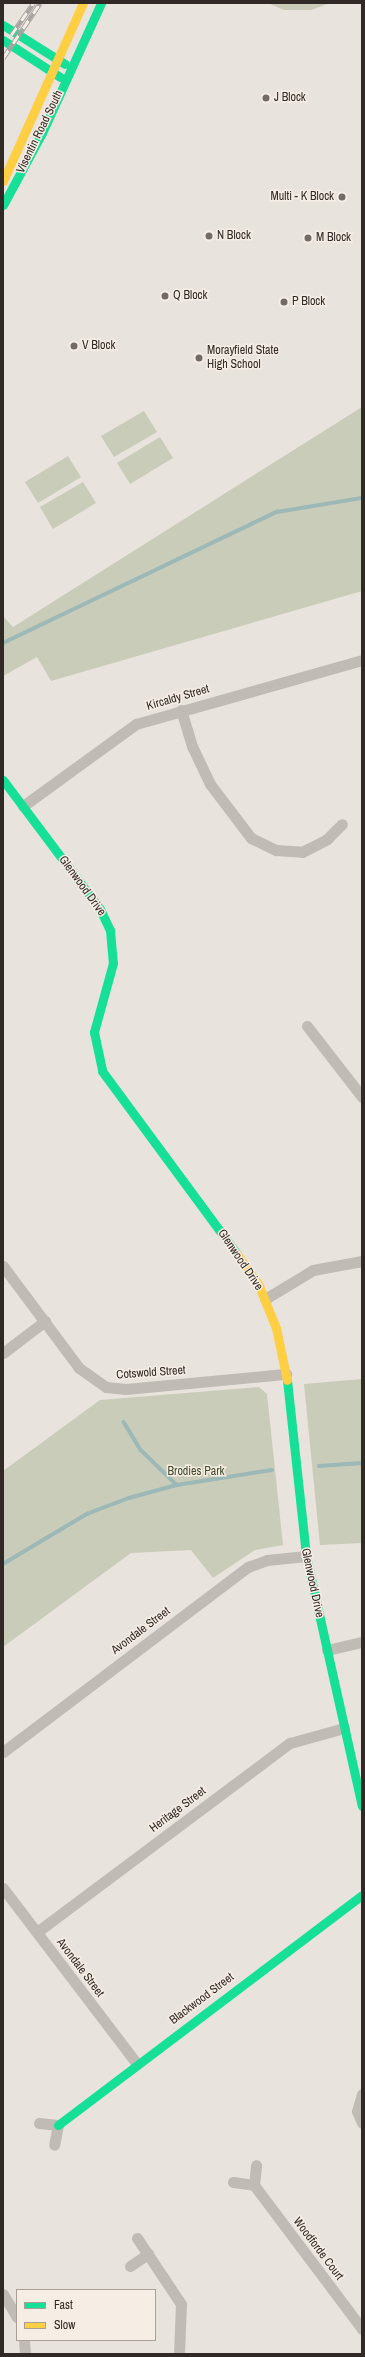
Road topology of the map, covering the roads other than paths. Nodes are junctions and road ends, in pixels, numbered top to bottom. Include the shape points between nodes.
1 (82, 3) edge
2 (101, 3) edge
3 (3, 25) edge
4 (3, 40) edge
5 (58, 60) junction
6 (70, 67) junction
7 (53, 72) junction
8 (65, 79) junction
9 (3, 181) edge
10 (3, 205) edge
11 (362, 660) edge
12 (181, 710) junction
13 (3, 780) edge
14 (23, 806) junction
15 (342, 824) dead end
16 (307, 1026) dead end
17 (362, 1097) edge
18 (362, 1261) edge
19 (3, 1266) edge
20 (266, 1299) junction
21 (45, 1321) junction
22 (3, 1353) edge
23 (286, 1374) junction
24 (306, 1556) junction
25 (362, 1642) edge
26 (326, 1650) junction
27 (344, 1728) junction
28 (3, 1752) edge
29 (362, 1806) edge
30 (3, 1888) edge
31 (362, 1895) edge
32 (37, 1932) junction
33 (137, 2064) junction
34 (362, 2094) edge
35 (39, 2123) dead end
36 (362, 2123) edge
37 (58, 2125) junction
38 (54, 2145) dead end
39 (256, 2165) dead end
40 (233, 2182) dead end
41 (254, 2185) junction
42 (137, 2238) dead end
43 (148, 2254) junction
44 (130, 2266) dead end
45 (3, 2294) edge
46 (16, 2316) edge
47 (362, 2329) edge
48 (24, 2341) edge
49 (25, 2354) edge
50 (178, 2354) edge

1 - 5 street, Visentin Road South
2 - 6 street, Visentin Road South
3 - 5 street
4 - 7 street
5 - 6 street
5 - 7 street, Visentin Road South
6 - 8 street, Visentin Road South
7 - 8 street
7 - 9 street, Visentin Road South
8 - 10 street, Visentin Road South via 36,146
11 - 12 street, Kircaldy Street
12 - 14 street, Kircaldy Street via 136,724
12 - 15 street via 192,746 210,784 251,838 276,850 302,852 327,839
13 - 14 street, Glenwood Drive
14 - 20 street, Glenwood Drive via 100,909 110,930 113,963 94,1032 102,1071 238,1255
16 - 17 street
18 - 20 street via 312,1270
19 - 21 street, Cotswold Street
20 - 23 street, Glenwood Drive
21 - 22 street
21 - 23 street, Cotswold Street via 84,1374 113,1389
23 - 24 street, Glenwood Drive
24 - 26 street, Glenwood Drive
24 - 28 street, Avondale Street via 267,1560 248,1567
25 - 26 street
26 - 27 street, Glenwood Drive
27 - 29 street, Glenwood Drive
27 - 32 street, Heritage Street via 290,1742
30 - 32 street, Avondale Street
31 - 33 street, Blackwood Street
32 - 33 street, Avondale Street
33 - 37 street, Blackwood Street
34 - 36 street via 357,2111
35 - 37 street
37 - 38 street
39 - 41 street
40 - 41 street
41 - 47 street, Woodforde Court
42 - 43 street
43 - 44 street
43 - 50 street via 181,2304
45 - 46 street
48 - 49 street

